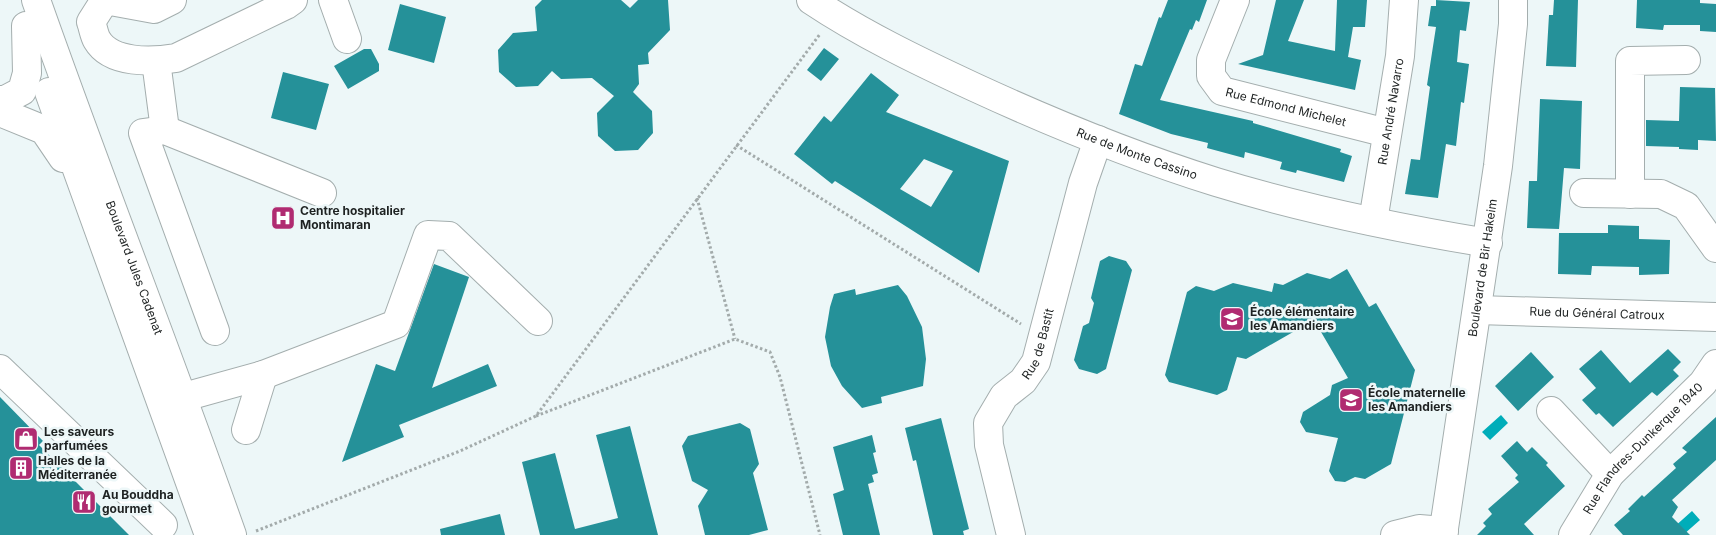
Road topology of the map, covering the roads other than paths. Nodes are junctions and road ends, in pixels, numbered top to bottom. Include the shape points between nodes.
1 (16, 0) edge
2 (36, 0) edge
3 (105, 0) edge
4 (172, 0) edge
5 (292, 0) edge
6 (333, 0) edge
7 (811, 0) edge
8 (1235, 0) edge
9 (1404, 0) edge
10 (1513, 0) edge
11 (26, 26) junction
12 (347, 39) dead end
13 (1686, 60) dead end
14 (156, 61) junction
15 (0, 100) edge
16 (0, 112) edge
17 (165, 130) junction
18 (1387, 133) junction
19 (1098, 140) junction
20 (83, 188) junction
21 (322, 193) dead end
22 (1584, 193) dead end
23 (1630, 194) junction
24 (1373, 221) junction
25 (1488, 243) junction
26 (1716, 248) edge
27 (1477, 310) junction
28 (1716, 317) edge
29 (538, 321) dead end
30 (215, 331) dead end
31 (1716, 364) edge
32 (0, 369) edge
33 (263, 375) junction
34 (184, 397) junction
35 (1551, 411) dead end
36 (246, 430) dead end
37 (1610, 474) junction
38 (206, 524) edge
39 (159, 530) edge
40 (1443, 533) edge
41 (242, 534) edge
42 (1011, 535) edge
43 (1395, 535) edge
44 (1573, 535) edge

1 - 11 street, Boulevard Jules Cadenat
2 - 34 street, Boulevard Jules Cadenat
3 - 4 street via 154,8
3 - 14 street via 91,22 97,40 112,56
5 - 14 street via 176,58
6 - 12 street
7 - 19 street, Rue de Monte Cassino via 919,61
8 - 18 street, Rue Edmond Michelet via 1211,60 1211,76 1222,90
9 - 18 street, Rue André Navarro via 1400,56
10 - 25 street, Boulevard de Bir Hakeim
11 - 15 street via 27,73 22,91
11 - 20 street, Boulevard Jules Cadenat
13 - 23 street via 1630,61
14 - 17 street
16 - 20 street via 44,130
17 - 21 street
17 - 30 street via 143,132
18 - 24 street, Rue André Navarro
19 - 24 street, Rue de Monte Cassino via 1216,182
19 - 42 street, Rue de Bastit via 1083,183 1036,362 1023,382 1004,396 988,423
20 - 38 street, Boulevard Jules Cadenat
22 - 23 street
23 - 26 street via 1661,194 1686,206
24 - 25 street, Rue de Monte Cassino
25 - 27 street, Boulevard de Bir Hakeim
27 - 28 street, Rue du Général Catroux
27 - 40 street, Boulevard de Bir Hakeim
29 - 33 street via 449,236 428,235 396,324
31 - 37 street, Rue Flandres-Dunkerque 1940 via 1703,383
32 - 39 street
33 - 34 street
33 - 36 street
34 - 41 street, Boulevard Jules Cadenat
35 - 37 street
37 - 44 street, Rue Flandres-Dunkerque 1940
38 - 39 street
40 - 43 street via 1419,529

